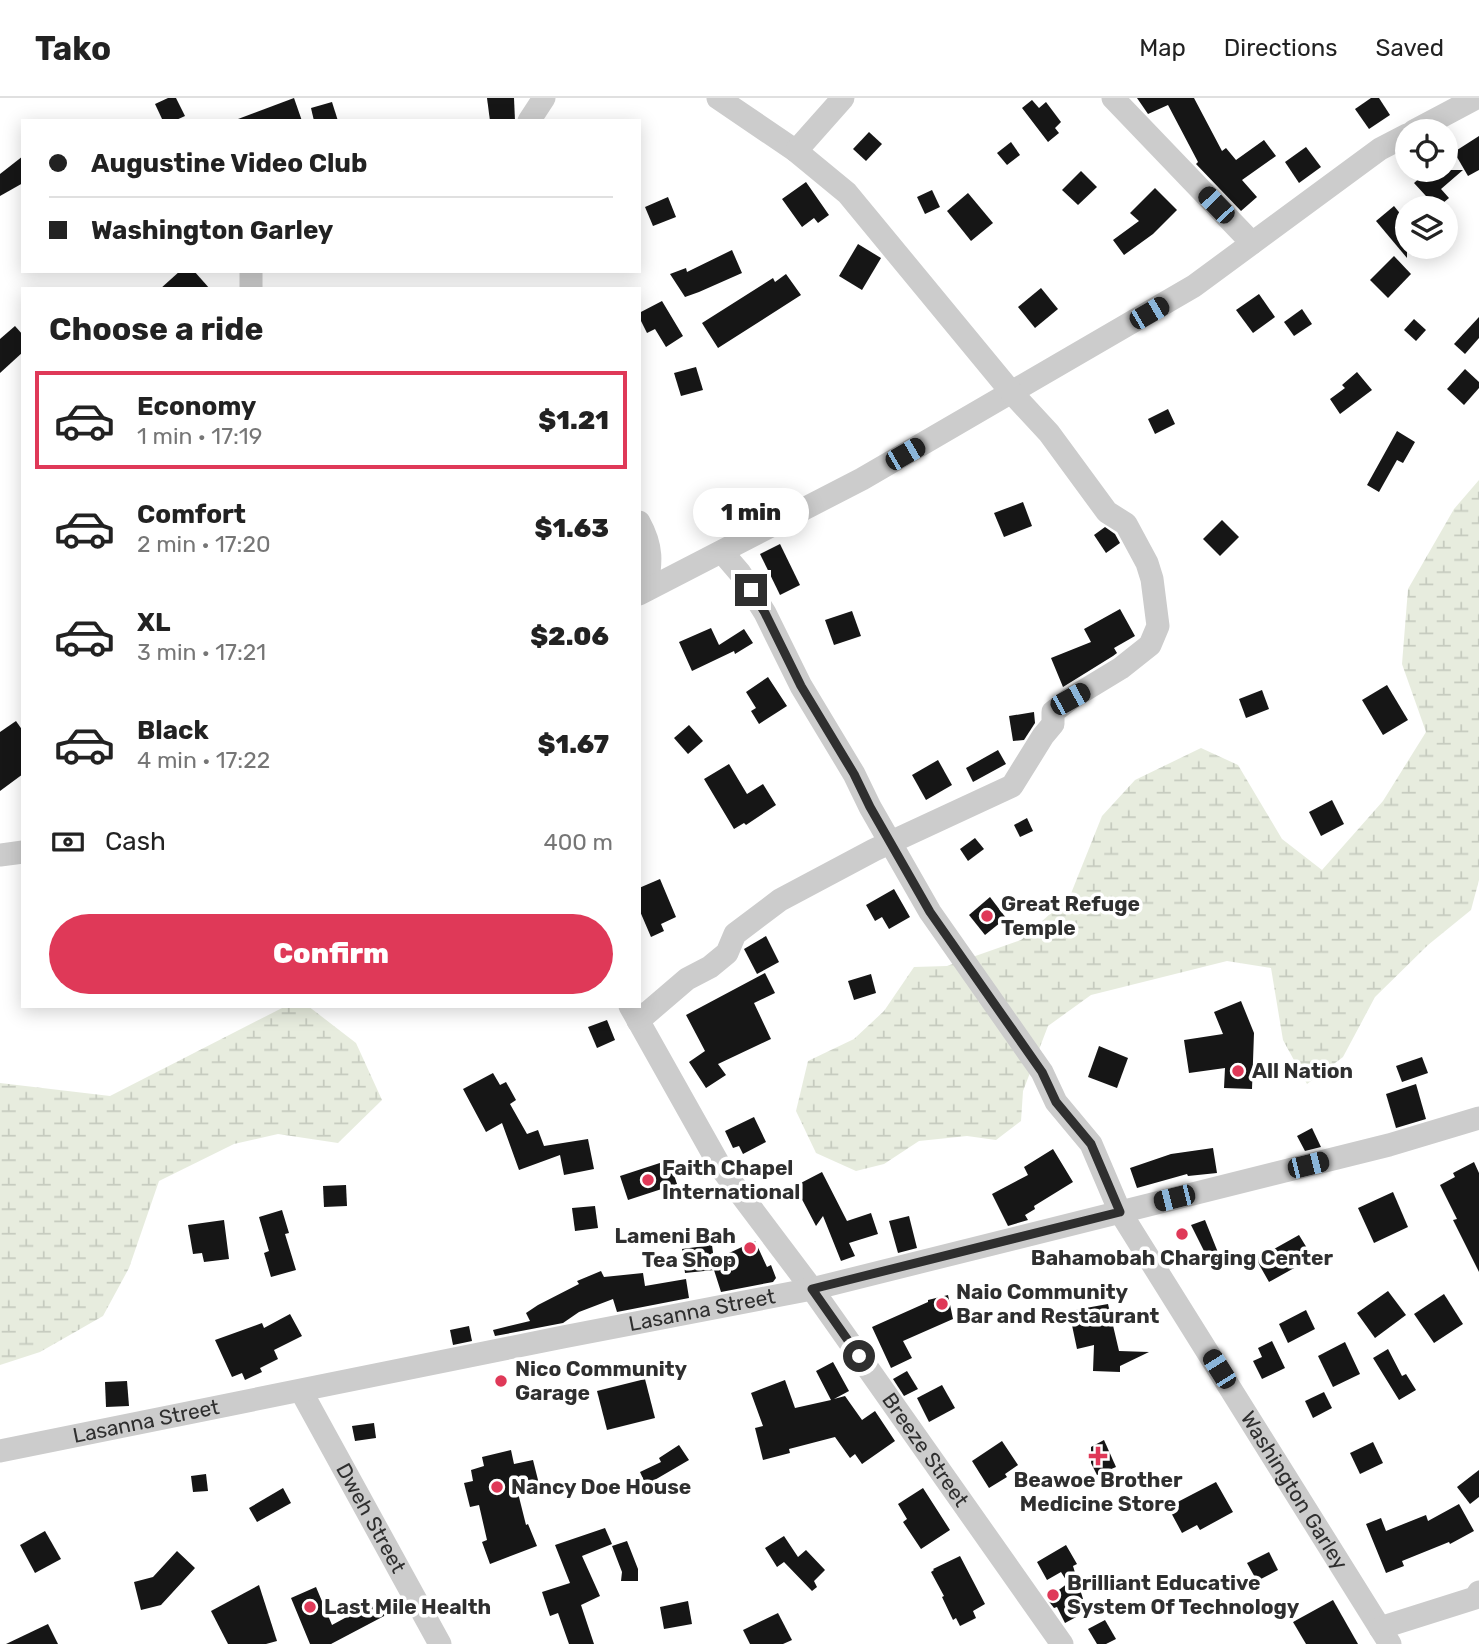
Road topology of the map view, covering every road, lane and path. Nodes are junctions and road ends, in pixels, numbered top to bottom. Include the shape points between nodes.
1 (544, 98) edge
2 (718, 98) edge
3 (843, 98) edge
4 (1113, 98) edge
5 (1476, 98) edge
6 (531, 119) edge
7 (1437, 119) edge
8 (1395, 141) edge
9 (796, 151) junction
10 (1252, 243) junction
11 (1012, 393) junction
12 (641, 525) edge
13 (722, 552) junction
14 (643, 592) edge
15 (890, 842) junction
16 (21, 852) edge
17 (0, 855) edge
18 (634, 1014) edge
19 (1479, 1118) edge
20 (1120, 1212) junction
21 (812, 1289) junction
22 (300, 1391) junction
23 (0, 1451) edge
24 (1479, 1592) edge
25 (1385, 1636) edge
26 (440, 1644) edge
27 (1062, 1644) edge

1 - 6 street
2 - 9 street
3 - 9 street
4 - 10 street
5 - 7 street
8 - 10 street
9 - 11 street via 847,193
10 - 11 street via 1194,286
11 - 13 street
11 - 15 street via 1049,433 1107,512 1126,524 1147,563 1158,626 1150,645 1053,712 1053,724 1012,786
12 - 14 street via 649,539 651,564
13 - 14 street
13 - 15 street, Washington Garley via 765,613
15 - 18 street via 767,908 735,933 727,953 710,967
15 - 20 street, Washington Garley via 930,912 1042,1072 1056,1102 1091,1144
16 - 17 street
18 - 21 street, Breeze Street via 721,1168
19 - 20 street, Lasanna Street
20 - 21 street, Lasanna Street
20 - 25 street, Washington Garley
21 - 22 street, Lasanna Street
21 - 27 street, Breeze Street
22 - 23 street, Lasanna Street
22 - 26 street, Dweh Street
24 - 25 street via 1475,1598

